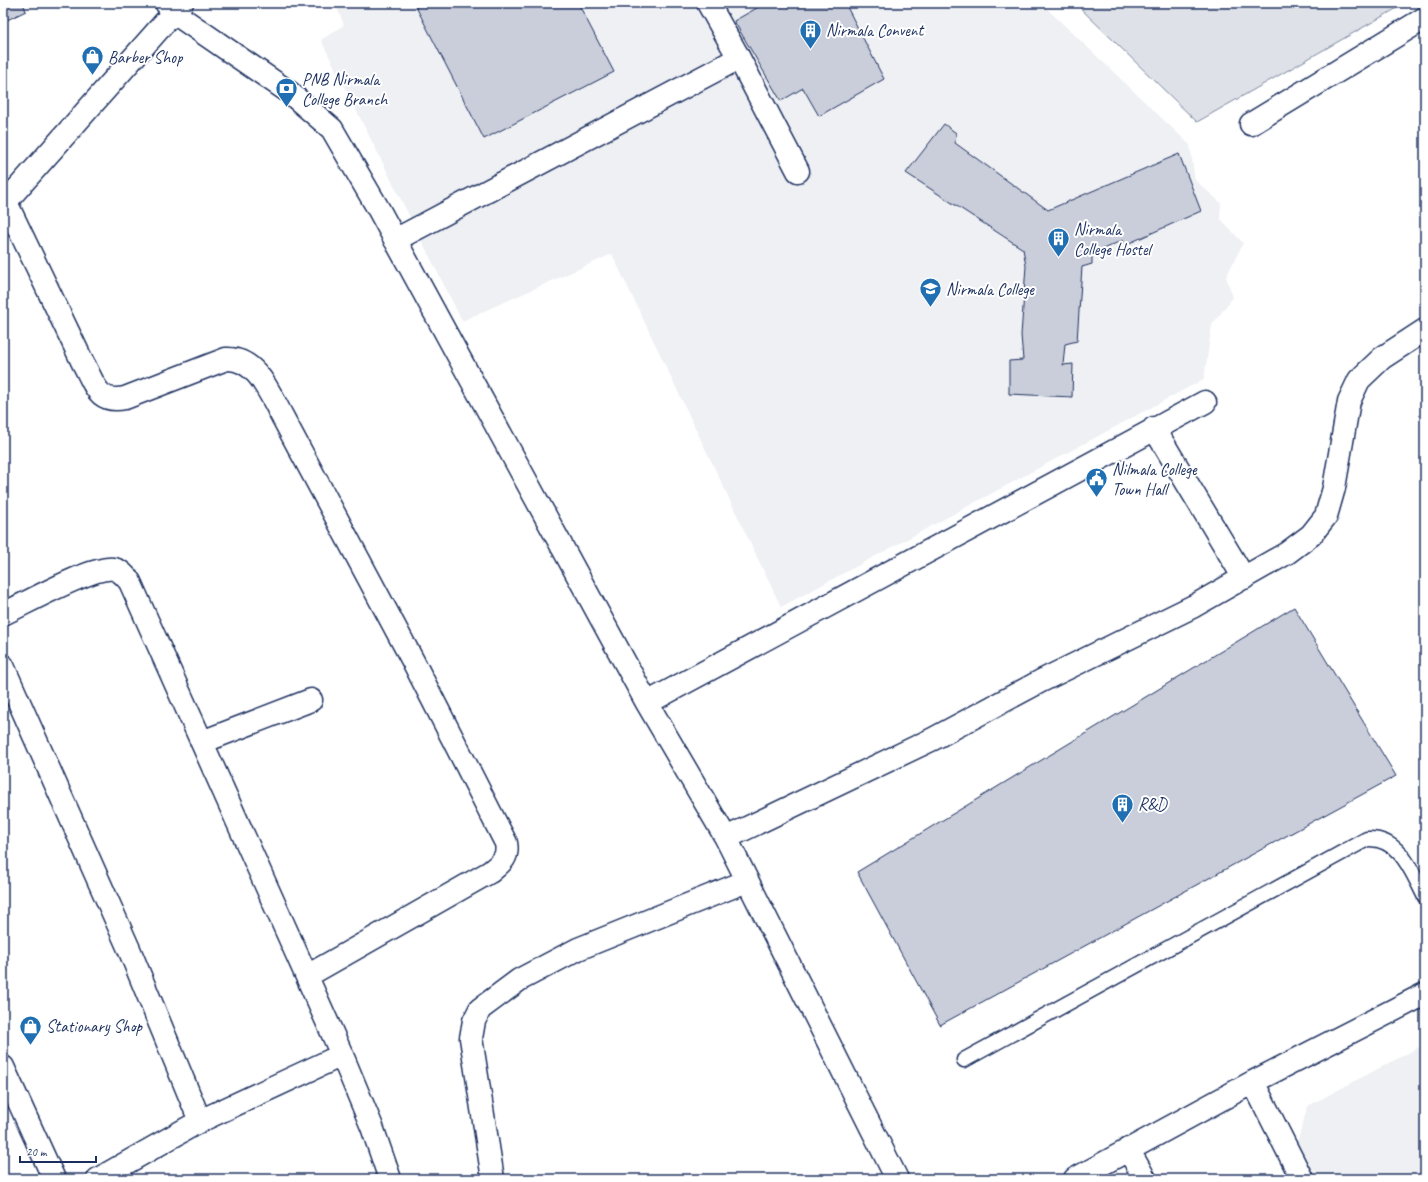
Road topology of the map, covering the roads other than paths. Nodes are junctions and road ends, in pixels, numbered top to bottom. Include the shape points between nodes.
1 (708, 3) edge
2 (174, 6) edge
3 (1425, 18) edge
4 (739, 58) junction
5 (1251, 124) dead end
6 (798, 171) dead end
7 (4, 201) edge
8 (395, 240) junction
9 (1425, 330) edge
10 (1205, 402) dead end
11 (1154, 428) junction
12 (1244, 578) junction
13 (3, 614) edge
14 (3, 666) edge
15 (311, 700) dead end
16 (647, 703) junction
17 (202, 742) junction
18 (726, 838) junction
19 (747, 881) junction
20 (1425, 897) edge
21 (307, 976) junction
22 (1425, 994) edge
23 (342, 1055) junction
24 (964, 1060) dead end
25 (3, 1067) edge
26 (1253, 1082) junction
27 (200, 1121) junction
28 (1128, 1149) junction
29 (54, 1179) edge
30 (98, 1179) edge
31 (390, 1179) edge
32 (493, 1179) edge
33 (897, 1179) edge
34 (1075, 1179) edge
35 (1145, 1179) edge
36 (1302, 1179) edge

1 - 4 street
2 - 7 street
2 - 8 street via 289,92 332,129
3 - 5 street
4 - 6 street
4 - 8 street
7 - 21 street via 83,363 105,399 125,398 226,359 237,358 246,363 266,386 414,663 506,843 508,852 505,858 490,872
8 - 16 street
9 - 12 street via 1382,358 1359,380 1349,401 1334,488 1326,516 1312,535
10 - 11 street
11 - 12 street
11 - 16 street
12 - 18 street via 933,739
13 - 17 street via 103,569 114,569 123,573 139,600
14 - 27 street via 129,949
15 - 17 street
16 - 18 street
17 - 21 street
18 - 19 street
19 - 32 street via 578,949 519,980 480,1009 474,1021 471,1038
19 - 33 street
20 - 24 lane via 1399,852 1389,842 1378,838 1367,839
21 - 23 street
22 - 26 street
23 - 27 street
23 - 31 street
25 - 29 street
26 - 28 street
26 - 36 street
27 - 30 street
28 - 34 street
28 - 35 street

